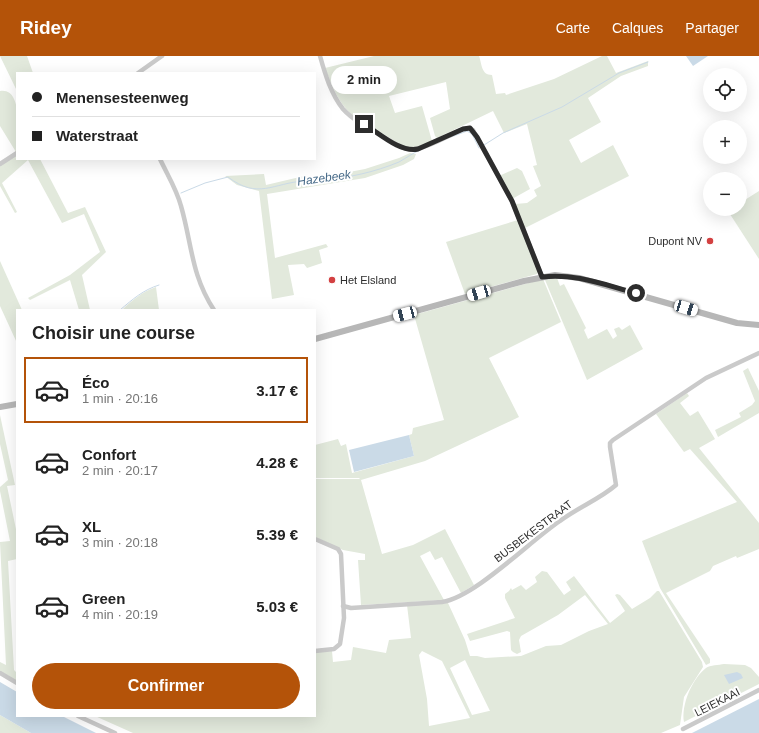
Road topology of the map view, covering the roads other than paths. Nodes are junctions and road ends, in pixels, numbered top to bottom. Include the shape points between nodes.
1 (162, 56) edge
2 (320, 56) edge
3 (139, 72) edge
4 (16, 154) edge
5 (160, 160) edge
6 (0, 164) edge
7 (542, 277) junction
8 (213, 309) edge
9 (759, 325) edge
10 (316, 339) edge
11 (759, 353) edge
12 (16, 404) edge
13 (0, 407) edge
14 (316, 539) edge
15 (343, 606) junction
16 (316, 651) edge
17 (0, 673) edge
18 (16, 682) edge
19 (759, 690) edge
20 (80, 717) edge
21 (683, 729) dead end
22 (115, 733) edge

1 - 3 street
2 - 7 street via 331,89 343,109 402,148 418,149 463,129 473,130 512,201
4 - 6 street
5 - 8 street via 182,207 197,277
7 - 9 street via 555,275 579,278 737,323
7 - 10 street
11 - 15 street, BUSBEKESTRAAT via 706,378 613,440 610,447 616,485 558,522 463,594 442,602 351,608
12 - 13 street
14 - 15 street via 338,549 341,554
15 - 16 street via 340,644 334,649
17 - 18 street
19 - 21 street, LEIEKAAI
20 - 22 street

